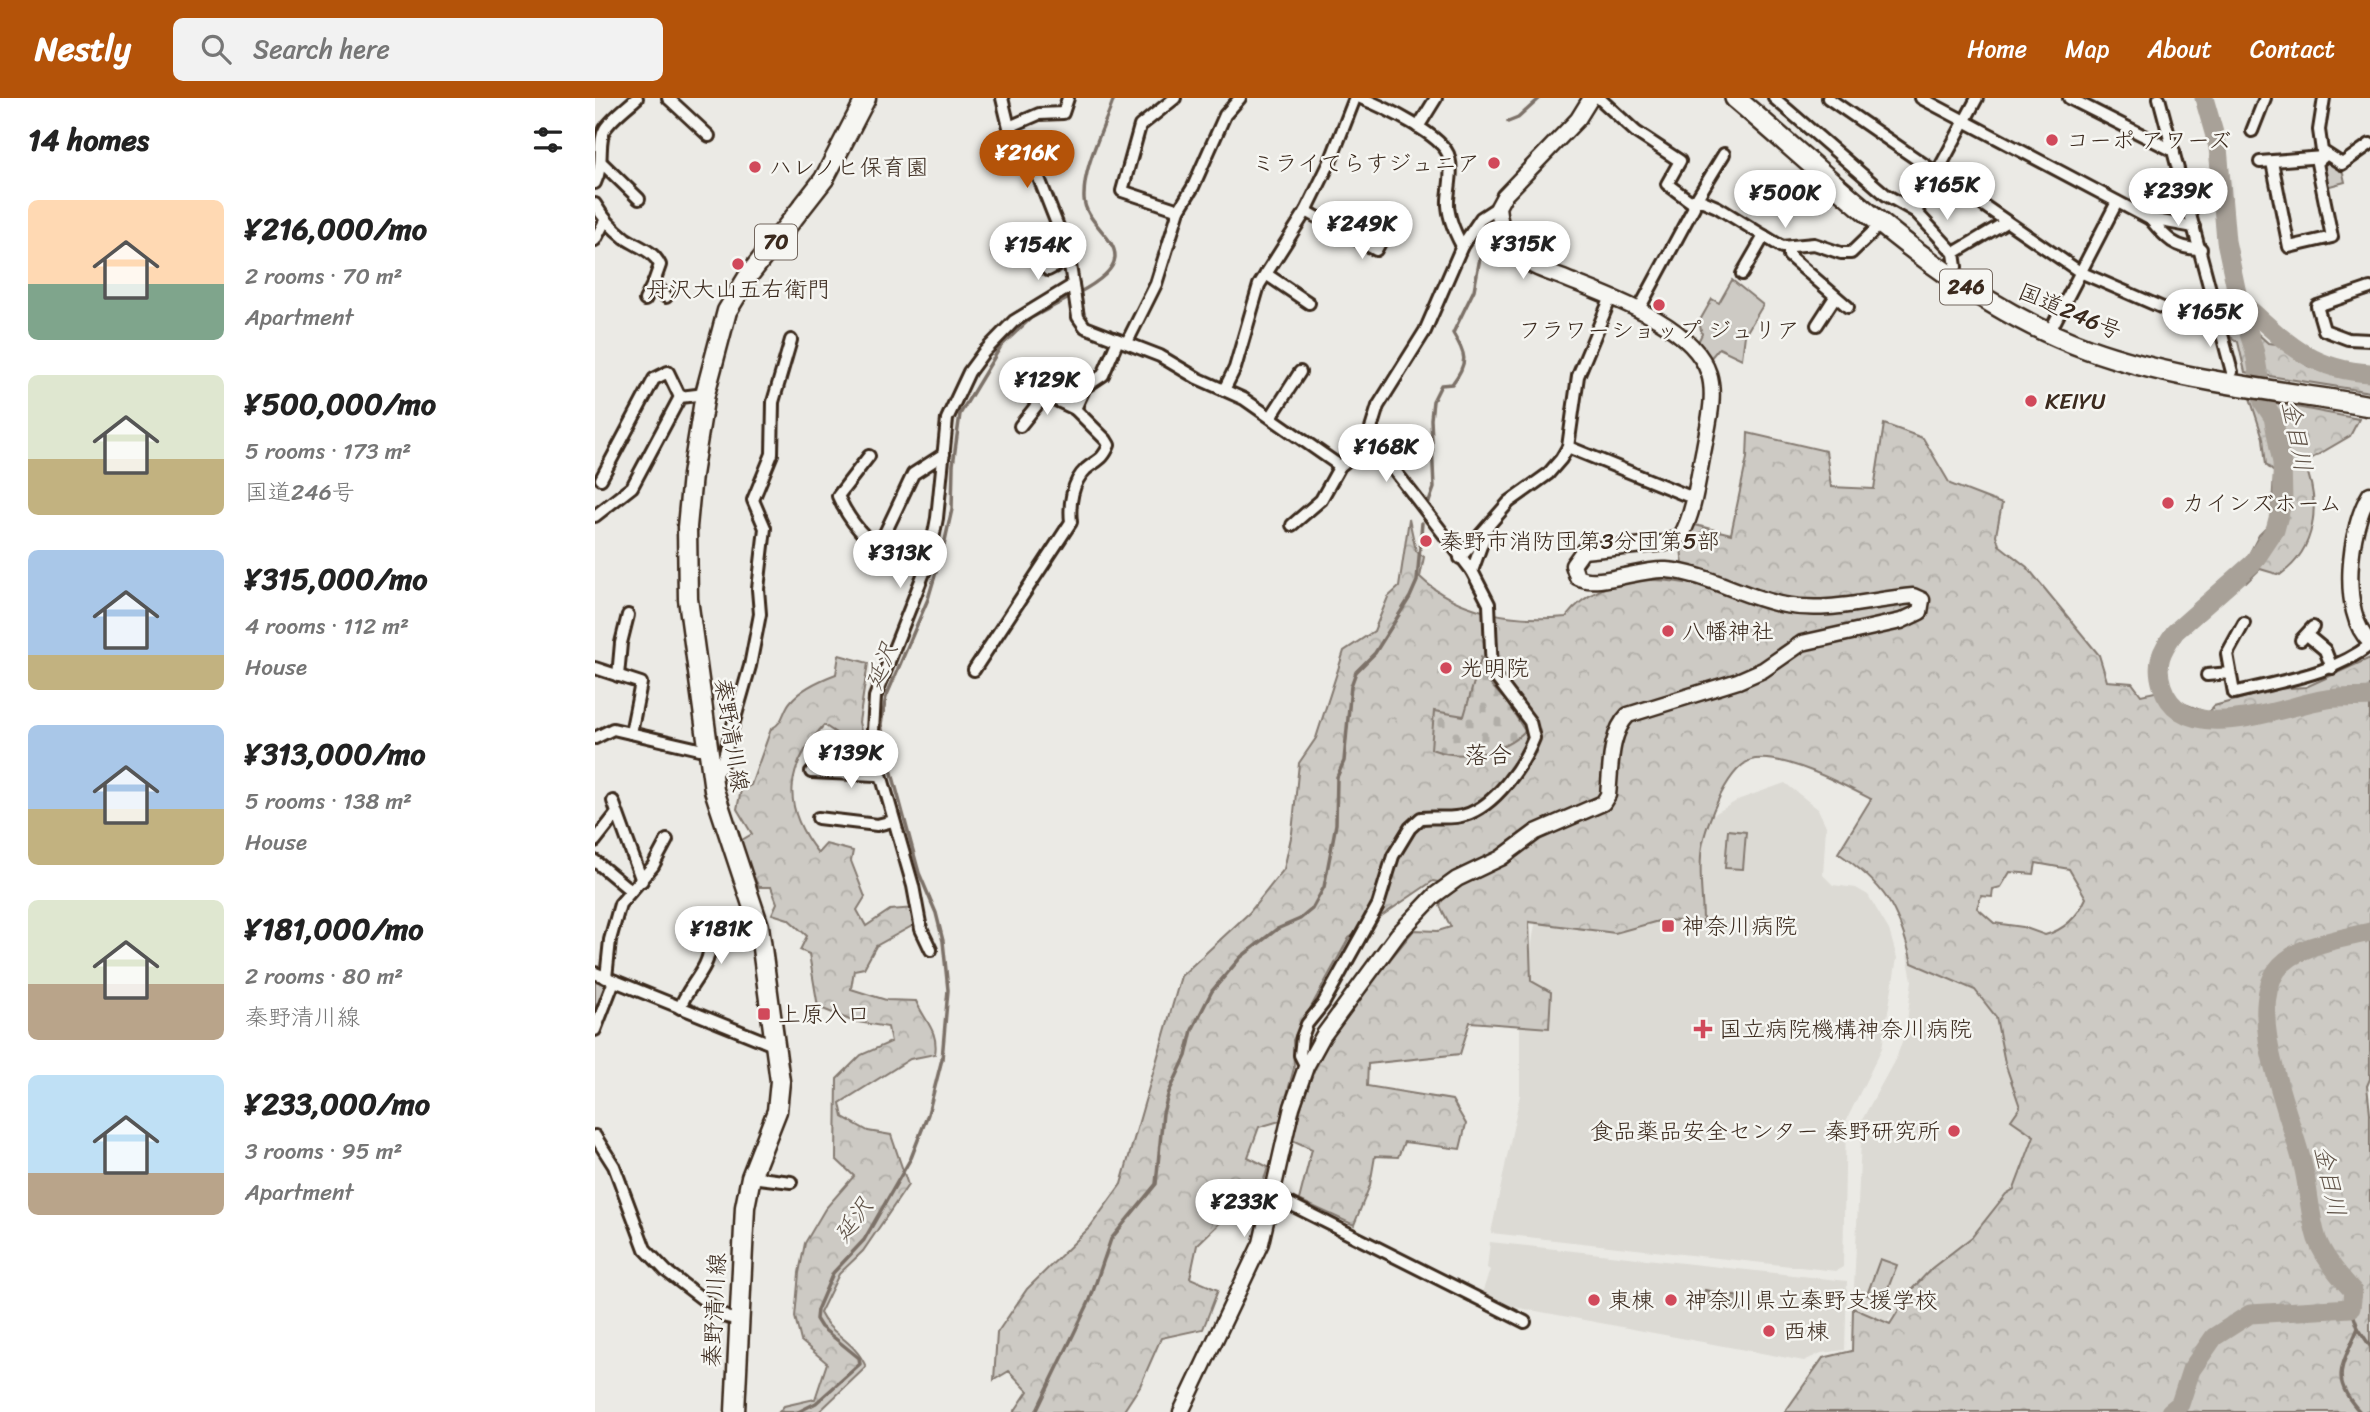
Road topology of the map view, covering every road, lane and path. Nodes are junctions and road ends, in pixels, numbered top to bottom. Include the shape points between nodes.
1 (637, 98) edge
2 (668, 98) edge
3 (866, 98) edge
4 (1002, 98) edge
5 (1068, 98) edge
6 (1174, 98) edge
7 (1240, 98) edge
8 (1358, 98) edge
9 (1436, 98) edge
10 (1591, 98) edge
11 (1598, 98) edge
12 (1735, 98) edge
13 (1743, 98) edge
14 (1774, 98) edge
15 (1828, 98) edge
16 (1921, 98) edge
17 (1977, 98) edge
18 (2069, 98) edge
19 (2159, 98) edge
20 (2265, 98) edge
21 (2324, 98) edge
22 (1964, 121) junction
23 (599, 127) edge
24 (1009, 127) junction
25 (1418, 128) junction
26 (2252, 131) dead end
27 (709, 136) dead end
28 (1787, 142) junction
29 (2370, 144) edge
30 (2174, 150) junction
31 (1724, 154) dead end
32 (2322, 154) junction
33 (2260, 162) dead end
34 (2272, 162) junction
35 (603, 164) junction
36 (1936, 174) junction
37 (595, 183) edge
38 (639, 199) dead end
39 (1695, 200) junction
40 (2117, 202) junction
41 (595, 204) edge
42 (1498, 207) junction
43 (1179, 210) junction
44 (1306, 211) junction
45 (1916, 212) junction
46 (1396, 213) dead end
47 (2150, 219) junction
48 (605, 221) junction
49 (1883, 222) junction
50 (2006, 222) junction
51 (2194, 227) junction
52 (1764, 236) junction
53 (595, 240) edge
54 (1462, 246) junction
55 (1789, 248) junction
56 (2201, 249) junction
57 (999, 251) dead end
58 (1954, 253) junction
59 (1069, 259) junction
60 (1956, 267) dead end
61 (2080, 272) junction
62 (1266, 274) junction
63 (1742, 274) dead end
64 (654, 282) junction
65 (1073, 285) junction
66 (2370, 288) edge
67 (666, 297) dead end
68 (1611, 297) junction
69 (1835, 297) junction
70 (645, 300) dead end
71 (1309, 303) dead end
72 (1847, 307) dead end
73 (1639, 311) junction
74 (1817, 325) dead end
75 (2221, 327) junction
76 (2049, 333) junction
77 (791, 340) dead end
78 (2370, 340) edge
79 (1123, 341) junction
80 (1300, 372) dead end
81 (2239, 378) junction
82 (1224, 390) junction
83 (705, 394) junction
84 (680, 397) junction
85 (2370, 406) edge
86 (1075, 409) junction
87 (1271, 417) junction
88 (1020, 426) dead end
89 (1366, 445) junction
90 (1568, 447) junction
91 (944, 454) junction
92 (869, 456) dead end
93 (1341, 466) junction
94 (601, 479) dead end
95 (2370, 494) edge
96 (1693, 498) junction
97 (595, 516) edge
98 (1292, 525) dead end
99 (1489, 527) junction
100 (878, 548) junction
101 (1460, 558) junction
102 (929, 560) junction
103 (1472, 571) junction
104 (628, 615) dead end
105 (2244, 623) dead end
106 (2307, 634) dead end
107 (2370, 643) edge
108 (595, 668) edge
109 (2332, 668) junction
110 (974, 670) dead end
111 (2229, 673) junction
112 (2207, 675) dead end
113 (618, 676) junction
114 (631, 733) junction
115 (595, 738) edge
116 (708, 747) junction
117 (811, 772) dead end
118 (880, 772) junction
119 (713, 777) junction
120 (613, 801) dead end
121 (617, 813) junction
122 (818, 818) dead end
123 (893, 821) junction
124 (667, 840) dead end
125 (595, 841) edge
126 (595, 861) edge
127 (642, 881) junction
128 (630, 890) junction
129 (695, 937) dead end
130 (930, 950) dead end
131 (605, 977) edge
132 (680, 1008) junction
133 (595, 1030) edge
134 (776, 1046) junction
135 (1306, 1067) junction
136 (595, 1136) edge
137 (751, 1177) junction
138 (791, 1182) dead end
139 (1272, 1195) junction
140 (739, 1321) junction
141 (1525, 1322) dead end
142 (735, 1412) edge
143 (1181, 1412) edge

1 - 23 street
2 - 27 street
3 - 83 main road, 秦野清川線 / 70 via 824,179 726,311
4 - 24 street
5 - 24 street via 1063,113 1039,114
6 - 43 street via 1139,125 1121,194
7 - 43 street via 1225,115
8 - 25 street
8 - 44 street
9 - 25 street
10 - 42 street via 1578,119 1513,185
11 - 39 street via 1636,132 1680,161 1667,184
12 - 28 highway, 国道246号 / 246
13 - 28 main road
14 - 45 street via 1886,195
15 - 36 street
16 - 22 street
17 - 22 street
18 - 30 street
19 - 30 street
20 - 26 street
21 - 32 street via 2319,122
22 - 36 street
22 - 40 street
23 - 35 street
24 - 59 street via 1035,168
25 - 54 street via 1449,154 1447,204
28 - 49 highway, 国道246号 / 246
29 - 32 street via 2342,164
30 - 51 street
31 - 39 street
32 - 34 street
32 - 34 street via 2317,163 2332,237 2289,247
33 - 34 street
35 - 37 street
35 - 38 street
36 - 45 street
36 - 50 street
39 - 52 street via 1717,207
39 - 73 street
40 - 47 street
40 - 61 street
41 - 48 street
42 - 54 street via 1481,218
42 - 68 street via 1510,246 1528,264
43 - 79 street via 1156,284
44 - 46 street via 1374,254
44 - 62 street
45 - 58 street
47 - 51 street
47 - 56 street via 2169,242
48 - 53 street
48 - 64 street via 656,255 660,265
49 - 55 street via 1851,253 1814,244
49 - 76 highway, 国道246号 / 246 via 1973,292
50 - 58 street
50 - 61 street
51 - 56 street
52 - 55 street
52 - 63 street
54 - 89 street via 1425,331 1378,406
55 - 69 street via 1789,256
56 - 75 street
57 - 59 street via 1021,243 1048,270
58 - 60 street
59 - 65 street
61 - 75 street via 2209,328
61 - 76 street
62 - 71 street
62 - 82 street
64 - 67 street
64 - 70 street
65 - 79 street via 1085,327
65 - 91 street via 1014,321 983,353 947,419
66 - 78 street via 2317,306 2324,330 2348,339
68 - 73 street
68 - 90 street via 1578,376
69 - 72 street
69 - 74 street
73 - 96 street via 1694,346 1709,374 1709,423
75 - 81 street
76 - 81 highway, 国道246号 / 246 via 2132,362
77 - 119 street via 773,402 772,454 753,500 765,528 760,614 751,666 721,767
79 - 82 street
79 - 86 street via 1103,375 1085,387
80 - 87 street
81 - 85 highway, 246
82 - 87 street
83 - 84 street
83 - 116 main road, 秦野清川線 / 70 via 687,527 687,575
84 - 94 street via 669,372 654,379
84 - 97 street via 632,487
86 - 88 street via 1045,395 1027,410
86 - 110 street via 1109,445 1100,462 1087,469 1079,481 1072,496 1071,522
87 - 93 street
89 - 93 street
89 - 101 street via 1389,463
90 - 96 street
90 - 99 street via 1548,474 1509,502
91 - 100 street via 913,474
91 - 102 street
92 - 100 street via 838,496
93 - 98 street via 1321,500
95 - 107 street via 2357,523 2352,585 2355,624
96 - 135 street via 1681,536 1665,543 1583,551 1573,565 1577,577 1594,581 1666,570 1774,603 1843,607 1913,596 1922,600 1920,612 1901,621 1802,643 1738,681 1628,715 1615,739 1603,803 1536,832 1501,858 1435,895 1377,961
99 - 101 street
99 - 103 street
100 - 102 street via 891,555
101 - 103 street
102 - 118 street via 875,697 873,731
103 - 135 street via 1489,604 1492,671 1530,722 1534,738 1514,773 1484,805 1463,816 1420,818 1410,828 1393,856 1378,905 1307,1024 1300,1055
104 - 113 street
105 - 111 street via 2227,654
106 - 109 street via 2325,650
107 - 109 street
108 - 113 street
109 - 111 street via 2234,693
111 - 112 street
113 - 114 street via 641,683
114 - 115 street via 613,729
114 - 116 street via 699,749
116 - 119 main road, 秦野清川線 / 70
117 - 118 street
118 - 123 street
119 - 134 main road, 秦野清川線 / 70 via 725,830 759,926
120 - 121 street
121 - 125 street
121 - 127 street
122 - 123 street via 847,817 877,825
123 - 130 street
124 - 127 street
126 - 128 street
127 - 128 street
128 - 131 street via 614,923
129 - 132 street via 709,947 710,955
131 - 132 street
131 - 133 street
132 - 134 street
134 - 137 main road, 秦野清川線 / 70 via 780,1100
135 - 139 street
136 - 140 street via 614,1166 645,1249 726,1317
137 - 138 street
137 - 140 main road, 秦野清川線 / 70 via 743,1223
139 - 141 street
139 - 143 street via 1261,1243
140 - 142 main road, 秦野清川線 / 70

